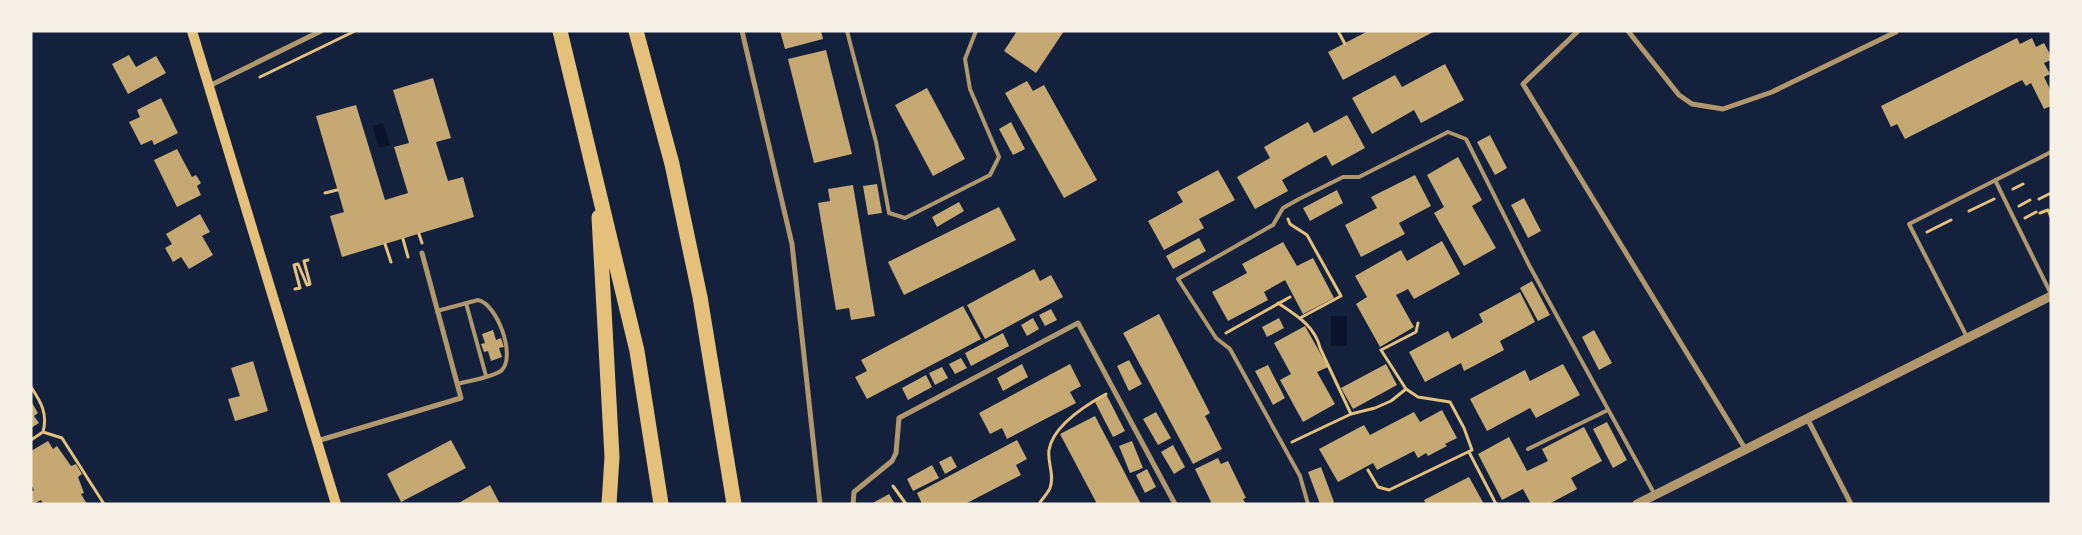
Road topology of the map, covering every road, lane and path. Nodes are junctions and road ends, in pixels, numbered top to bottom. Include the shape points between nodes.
1 (192, 31) edge
2 (321, 31) edge
3 (355, 31) edge
4 (560, 31) edge
5 (636, 31) edge
6 (742, 31) edge
7 (847, 31) edge
8 (976, 31) edge
9 (1338, 31) edge
10 (1578, 31) edge
11 (1628, 31) edge
12 (1896, 32) edge
13 (1345, 44) dead end
14 (260, 77) dead end
15 (208, 86) junction
16 (2051, 152) edge
17 (596, 175) junction
18 (1995, 180) junction
19 (2023, 184) dead end
20 (2014, 189) dead end
21 (337, 190) dead end
22 (2051, 192) edge
23 (325, 193) dead end
24 (1994, 199) dead end
25 (2039, 199) dead end
26 (2030, 200) dead end
27 (2019, 206) dead end
28 (1969, 211) dead end
29 (2051, 216) edge
30 (1288, 218) dead end
31 (2024, 218) dead end
32 (1951, 220) dead end
33 (1927, 232) dead end
34 (419, 234) dead end
35 (402, 240) dead end
36 (386, 244) dead end
37 (423, 246) dead end
38 (422, 253) dead end
39 (408, 257) dead end
40 (308, 260) dead end
41 (391, 262) dead end
42 (295, 289) dead end
43 (2051, 295) edge
44 (1290, 297) dead end
45 (466, 303) junction
46 (1278, 303) junction
47 (436, 311) junction
48 (1300, 318) junction
49 (1418, 323) dead end
50 (1226, 333) dead end
51 (1967, 338) junction
52 (486, 376) junction
53 (458, 384) junction
54 (31, 387) edge
55 (1406, 389) junction
56 (1107, 393) dead end
57 (1608, 410) junction
58 (1351, 414) junction
59 (1808, 420) junction
60 (43, 432) junction
61 (31, 440) edge
62 (1293, 441) dead end
63 (316, 442) junction
64 (1528, 450) dead end
65 (1747, 450) junction
66 (1469, 452) junction
67 (1368, 470) dead end
68 (893, 486) dead end
69 (1655, 495) junction
70 (104, 504) edge
71 (336, 504) edge
72 (609, 504) edge
73 (661, 504) edge
74 (734, 504) edge
75 (820, 504) edge
76 (853, 504) edge
77 (906, 504) edge
78 (1039, 504) edge
79 (1175, 504) edge
80 (1308, 504) edge
81 (1496, 504) edge
82 (1638, 504) edge
83 (1851, 504) edge

1 - 15 main road
2 - 15 street
3 - 14 path
4 - 17 highway
5 - 74 highway via 672,164 700,297
6 - 75 street via 792,244
7 - 8 lane via 876,142 889,214 905,218 990,174 999,157 969,82 965,59
9 - 13 path
10 - 65 street via 1523,84
11 - 12 street via 1679,95 1692,104 1723,109 1772,92
15 - 63 main road
16 - 18 lane
17 - 72 highway via 612,457
17 - 73 highway via 637,351
18 - 43 lane
18 - 51 lane via 1909,224
19 - 20 path
21 - 23 path
22 - 25 path
24 - 28 path
26 - 27 path
29 - 31 path via 2048,210
30 - 48 path via 1290,224 1307,235 1341,296
32 - 33 path
34 - 37 path
35 - 39 path
36 - 41 path
38 - 47 street
40 - 42 path via 304,261 310,284 307,285 298,264 294,265 300,288
43 - 51 street
44 - 46 path
45 - 47 lane
45 - 52 lane
45 - 52 lane via 485,301 494,310 507,351 505,365 500,372
46 - 48 path
46 - 50 path
47 - 53 street
48 - 58 path via 1318,338
49 - 55 path via 1416,332 1381,350
51 - 59 street
52 - 53 lane
53 - 63 street via 461,398
54 - 60 path via 44,410 46,424
55 - 58 path via 1391,401
55 - 66 path via 1418,397 1450,402 1464,428 1472,450
56 - 78 path via 1052,438 1049,451 1052,478 1050,488
57 - 64 lane
57 - 69 lane
57 - 80 lane via 1529,265 1466,139 1448,132 1359,176 1343,177 1299,199 1283,208 1273,226 1178,279 1216,338 1230,349 1300,476
58 - 62 path
59 - 65 street
59 - 83 street
60 - 61 path
60 - 70 path via 62,438
63 - 71 main road
65 - 69 street
66 - 67 path via 1389,490 1378,487
66 - 81 path
68 - 77 path
69 - 82 street
76 - 79 street via 854,492 892,461 896,453 899,418 1078,323

